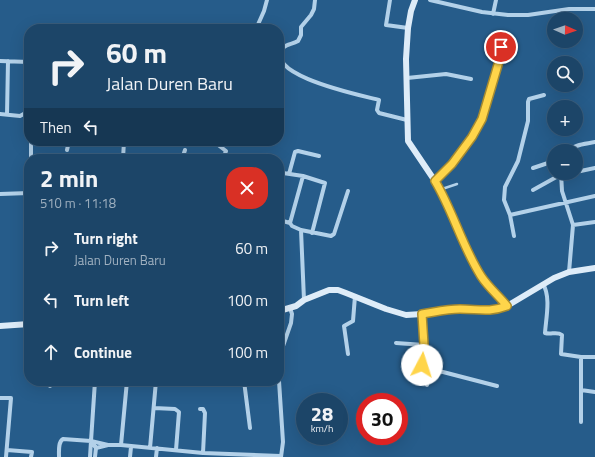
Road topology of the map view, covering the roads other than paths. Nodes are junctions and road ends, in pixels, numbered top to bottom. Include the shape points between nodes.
1 (267, 0) edge
2 (316, 0) edge
3 (390, 0) edge
4 (414, 0) edge
5 (430, 0) edge
6 (496, 0) edge
7 (595, 9) edge
8 (492, 14) junction
9 (258, 24) edge
10 (408, 28) junction
11 (284, 46) edge
12 (501, 47) dead end
13 (0, 61) edge
14 (8, 61) junction
15 (24, 62) edge
16 (284, 64) edge
17 (407, 78) junction
18 (472, 79) dead end
19 (544, 95) dead end
20 (0, 114) edge
21 (24, 114) edge
22 (7, 115) junction
23 (406, 120) junction
24 (595, 142) edge
25 (583, 144) edge
26 (68, 146) edge
27 (220, 146) edge
28 (67, 150) dead end
29 (184, 150) dead end
30 (183, 154) edge
31 (225, 154) edge
32 (319, 156) dead end
33 (547, 163) edge
34 (533, 168) dead end
35 (595, 168) edge
36 (583, 171) edge
37 (284, 174) edge
38 (289, 174) junction
39 (303, 176) junction
40 (550, 180) edge
41 (561, 180) edge
42 (435, 181) junction
43 (457, 184) dead end
44 (440, 190) junction
45 (533, 190) dead end
46 (348, 191) dead end
47 (24, 193) edge
48 (0, 194) edge
49 (595, 196) edge
50 (566, 202) junction
51 (510, 215) junction
52 (284, 221) edge
53 (595, 222) edge
54 (290, 223) junction
55 (572, 224) junction
56 (301, 230) junction
57 (312, 233) junction
58 (514, 236) dead end
59 (595, 268) edge
60 (569, 272) junction
61 (543, 284) junction
62 (355, 296) junction
63 (304, 300) junction
64 (507, 306) junction
65 (290, 308) junction
66 (284, 310) edge
67 (422, 314) junction
68 (24, 324) edge
69 (0, 326) edge
70 (284, 343) edge
71 (396, 343) dead end
72 (424, 345) junction
73 (348, 354) dead end
74 (581, 357) junction
75 (595, 357) edge
76 (424, 370) junction
77 (427, 385) dead end
78 (95, 386) edge
79 (127, 386) edge
80 (156, 386) edge
81 (245, 386) edge
82 (279, 386) edge
83 (497, 386) dead end
84 (581, 390) junction
85 (595, 392) edge
86 (0, 398) edge
87 (154, 408) junction
88 (200, 409) dead end
89 (580, 422) dead end
90 (250, 428) dead end
91 (91, 441) junction
92 (108, 445) junction
93 (121, 445) junction
94 (131, 446) junction
95 (96, 448) junction
96 (150, 448) junction
97 (157, 448) junction
98 (7, 450) junction
99 (176, 450) junction
100 (184, 451) junction
101 (203, 453) junction
102 (209, 455) edge
103 (239, 456) edge
104 (280, 456) edge
105 (6, 457) edge
106 (31, 457) edge
107 (59, 457) edge
108 (90, 457) edge
109 (95, 457) edge
110 (130, 457) edge
111 (156, 457) edge
112 (183, 457) edge

1 - 9 street
2 - 11 street via 311,15 301,27 298,41
3 - 10 street via 386,25
4 - 10 street
5 - 8 street
6 - 8 street
7 - 8 street via 528,15
10 - 17 street
12 - 42 street via 482,119 452,164
13 - 14 street
14 - 15 street
14 - 22 street
16 - 23 street via 319,84 379,100 379,113
17 - 18 street via 446,74
17 - 23 street
19 - 51 street via 529,99 528,102 528,121 518,161 505,187 504,200
20 - 22 street
21 - 22 street
23 - 42 street via 408,141
24 - 25 street
26 - 28 street
27 - 31 street via 226,151
29 - 30 street
32 - 38 street via 295,152
33 - 34 street
35 - 36 street
37 - 38 street
38 - 39 street
39 - 54 street
39 - 57 street via 325,184
40 - 45 street
41 - 50 street
42 - 44 street
43 - 44 lane
44 - 64 street via 465,248 481,276
46 - 57 street via 334,234 331,236
47 - 48 street
49 - 50 street
50 - 51 street
50 - 55 street
51 - 58 street
52 - 54 street
53 - 55 street
54 - 56 street
55 - 60 street
56 - 57 street
56 - 63 street
59 - 60 street
60 - 61 street
61 - 64 street
61 - 74 street via 547,290 545,333 562,335 561,354
62 - 63 street via 338,290 329,290
62 - 67 street via 365,302 406,315
62 - 73 street via 353,321 344,326
63 - 65 street
64 - 67 street via 487,311 456,309
65 - 66 street
65 - 70 street via 291,323
67 - 72 street
68 - 69 street
71 - 72 street
72 - 76 street
74 - 75 street
74 - 84 street
76 - 77 street
76 - 83 street via 443,372
78 - 91 street
79 - 93 street
80 - 87 street
81 - 90 street
82 - 104 street via 283,442
84 - 85 street
84 - 89 street
86 - 98 street via 11,398
87 - 96 street
87 - 99 street via 175,409 179,412
88 - 101 street via 205,413
91 - 92 street
91 - 95 street
91 - 107 street via 63,439
91 - 108 street
92 - 93 street
92 - 95 street
93 - 94 street
94 - 96 street
94 - 110 street
95 - 109 street
96 - 97 street
97 - 99 street
97 - 111 street
98 - 105 street
98 - 106 street via 32,452
99 - 100 street
100 - 101 street
100 - 112 street
101 - 102 street
102 - 103 street
103 - 104 street

